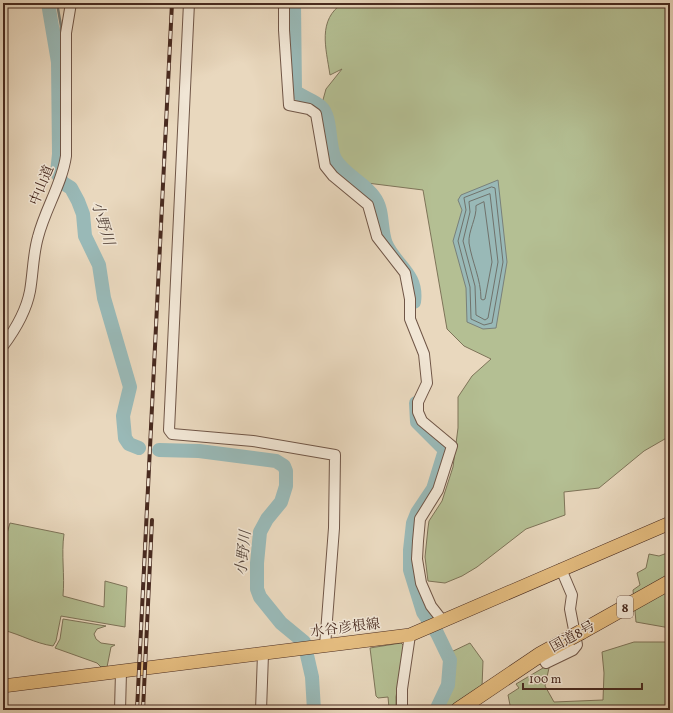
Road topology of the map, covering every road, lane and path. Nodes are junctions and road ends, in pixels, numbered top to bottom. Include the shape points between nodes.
1 (71, 3) edge
2 (189, 3) edge
3 (284, 3) edge
4 (3, 346) edge
5 (670, 523) edge
6 (561, 569) junction
7 (670, 582) edge
8 (435, 623) junction
9 (410, 635) junction
10 (325, 646) junction
11 (263, 654) junction
12 (541, 654) junction
13 (121, 672) junction
14 (3, 686) edge
15 (120, 710) edge
16 (261, 710) edge
17 (402, 710) edge
18 (458, 710) edge

1 - 4 street, 中山道 via 66,33 66,156 60,179 37,238 29,293 16,327
2 - 10 street via 169,430 172,434 254,441 335,455 334,528
3 - 8 street via 289,105 309,109 316,114 325,166 332,176 368,205 377,237 405,273 410,300 410,319 424,354 427,383 418,402 418,412 422,422 452,446 438,490 420,519 417,559 421,583
5 - 6 main road, 水谷彦根線
6 - 8 main road, 水谷彦根線
6 - 12 street via 572,594 570,609 577,645 573,650 546,663
7 - 12 highway, 国道8号 / 8
8 - 9 main road, 水谷彦根線
9 - 10 main road, 水谷彦根線
9 - 17 street via 402,689
10 - 11 main road, 水谷彦根線
11 - 13 main road, 水谷彦根線
11 - 16 street
12 - 18 highway, 国道8号 / 8
13 - 14 main road, 水谷彦根線
13 - 15 street

